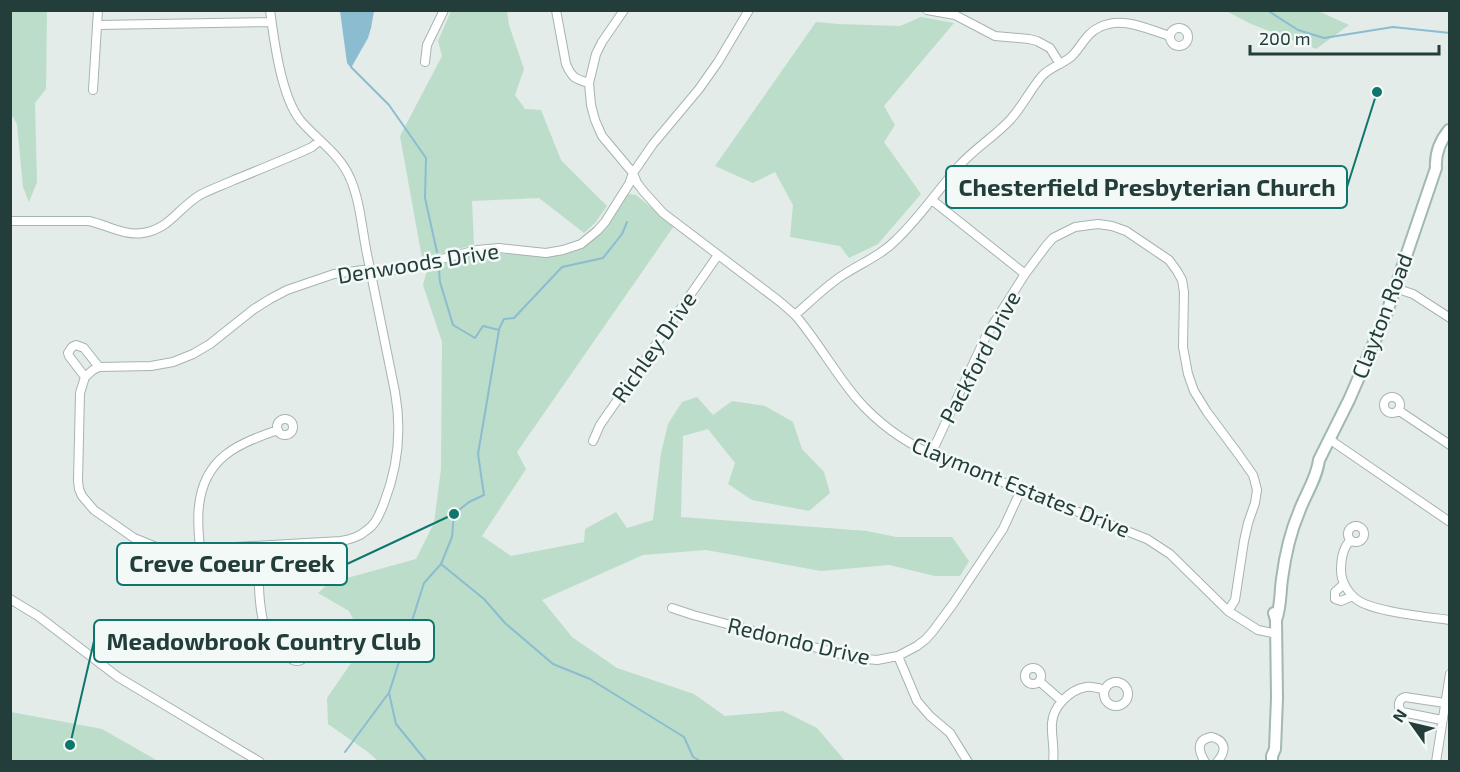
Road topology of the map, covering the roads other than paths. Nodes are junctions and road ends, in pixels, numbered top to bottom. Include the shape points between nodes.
1 (98, 10) edge
2 (270, 10) edge
3 (444, 10) edge
4 (556, 10) edge
5 (624, 10) edge
6 (749, 10) edge
7 (927, 10) edge
8 (271, 22) junction
9 (98, 25) junction
10 (1170, 36) dead end
11 (425, 62) dead end
12 (1060, 64) junction
13 (589, 83) junction
14 (93, 90) dead end
15 (1449, 129) edge
16 (319, 141) junction
17 (633, 172) junction
18 (932, 200) junction
19 (10, 221) edge
20 (718, 255) junction
21 (370, 269) junction
22 (1025, 274) junction
23 (1395, 288) junction
24 (795, 315) junction
25 (1449, 318) edge
26 (99, 367) junction
27 (85, 377) junction
28 (1398, 410) dead end
29 (278, 430) dead end
30 (1329, 439) junction
31 (593, 441) dead end
32 (1449, 445) edge
33 (931, 454) junction
34 (1021, 490) junction
35 (1449, 522) edge
36 (1351, 540) dead end
37 (258, 546) junction
38 (200, 549) junction
39 (1344, 584) junction
40 (1353, 596) junction
41 (10, 599) edge
42 (672, 608) dead end
43 (1228, 611) junction
44 (1449, 620) edge
45 (1277, 634) junction
46 (288, 651) dead end
47 (898, 656) junction
48 (1449, 674) edge
49 (1039, 681) dead end
50 (1105, 690) dead end
51 (1062, 701) junction
52 (1445, 703) junction
53 (1442, 720) junction
54 (1275, 749) junction
55 (260, 762) edge
56 (968, 762) edge
57 (1053, 762) edge
58 (1205, 762) edge
59 (1217, 762) edge
60 (1272, 762) edge
61 (1279, 762) edge
62 (1436, 762) edge

1 - 9 street
2 - 8 street
3 - 11 street via 427,45
4 - 13 street via 569,73
5 - 13 street, Claymont Estates Drive via 596,54
6 - 17 street, Denwoods Drive via 699,89
7 - 12 street via 955,15 995,36 1037,41 1050,48
8 - 9 street
8 - 16 street via 284,89 299,118
9 - 14 street
10 - 12 street via 1112,22 1096,28
12 - 18 street via 1042,76 1010,120 961,163
13 - 17 street, Claymont Estates Drive via 591,105 602,136
15 - 23 main road, Clayton Road via 1442,161 1436,168
16 - 19 street via 201,194 172,220 146,233 119,231 89,221
16 - 21 street via 339,159 351,178
17 - 20 street, Claymont Estates Drive via 637,183 663,213
17 - 21 street, Denwoods Drive via 605,222 572,248 546,253 477,250 398,270
18 - 22 street
18 - 24 street via 886,249 842,276
20 - 24 street, Claymont Estates Drive
20 - 31 street, Richley Drive via 600,425
21 - 26 street, Denwoods Drive via 334,274 287,290 254,309 210,344 172,362
21 - 37 street via 396,399 399,436 389,490 381,510 369,529 352,538
22 - 33 street, Packford Drive via 987,334
22 - 43 street, Packford Drive via 1053,238 1075,226 1098,224 1126,231 1177,271 1184,292 1185,359 1194,391 1253,476 1257,490 1235,600
23 - 25 street via 1413,294
23 - 30 main road, Clayton Road
24 - 33 street, Claymont Estates Drive via 867,409 900,437
26 - 27 street
26 - 27 street via 81,346 72,347 69,356
27 - 38 street via 80,393 79,426 78,481 82,496 94,510 145,543 168,549
28 - 32 street
29 - 38 street via 233,448 214,466 199,503
30 - 35 street
30 - 45 main road, Clayton Road via 1289,543
33 - 34 street, Claymont Estates Drive
34 - 43 street, Claymont Estates Drive via 1158,544
34 - 47 street, Redondo Drive via 1008,521 933,631
36 - 39 street via 1342,560
37 - 38 street
37 - 46 street via 263,622 276,644
39 - 40 street
39 - 40 street via 1335,592 1335,599
40 - 44 street via 1367,605
41 - 55 street via 118,677
42 - 47 street, Redondo Drive via 855,658 877,660
43 - 45 street, Claymont Estates Drive via 1258,630
45 - 54 main road, Clayton Road
47 - 56 street via 917,701 950,733
48 - 52 street
49 - 51 street
50 - 51 street via 1081,688
51 - 57 street via 1053,716
52 - 53 street
52 - 53 street via 1405,697 1399,704 1402,712
53 - 62 street
54 - 60 main road, Clayton Road
54 - 61 main road, Clayton Road
58 - 59 street via 1200,744 1212,737 1224,747

